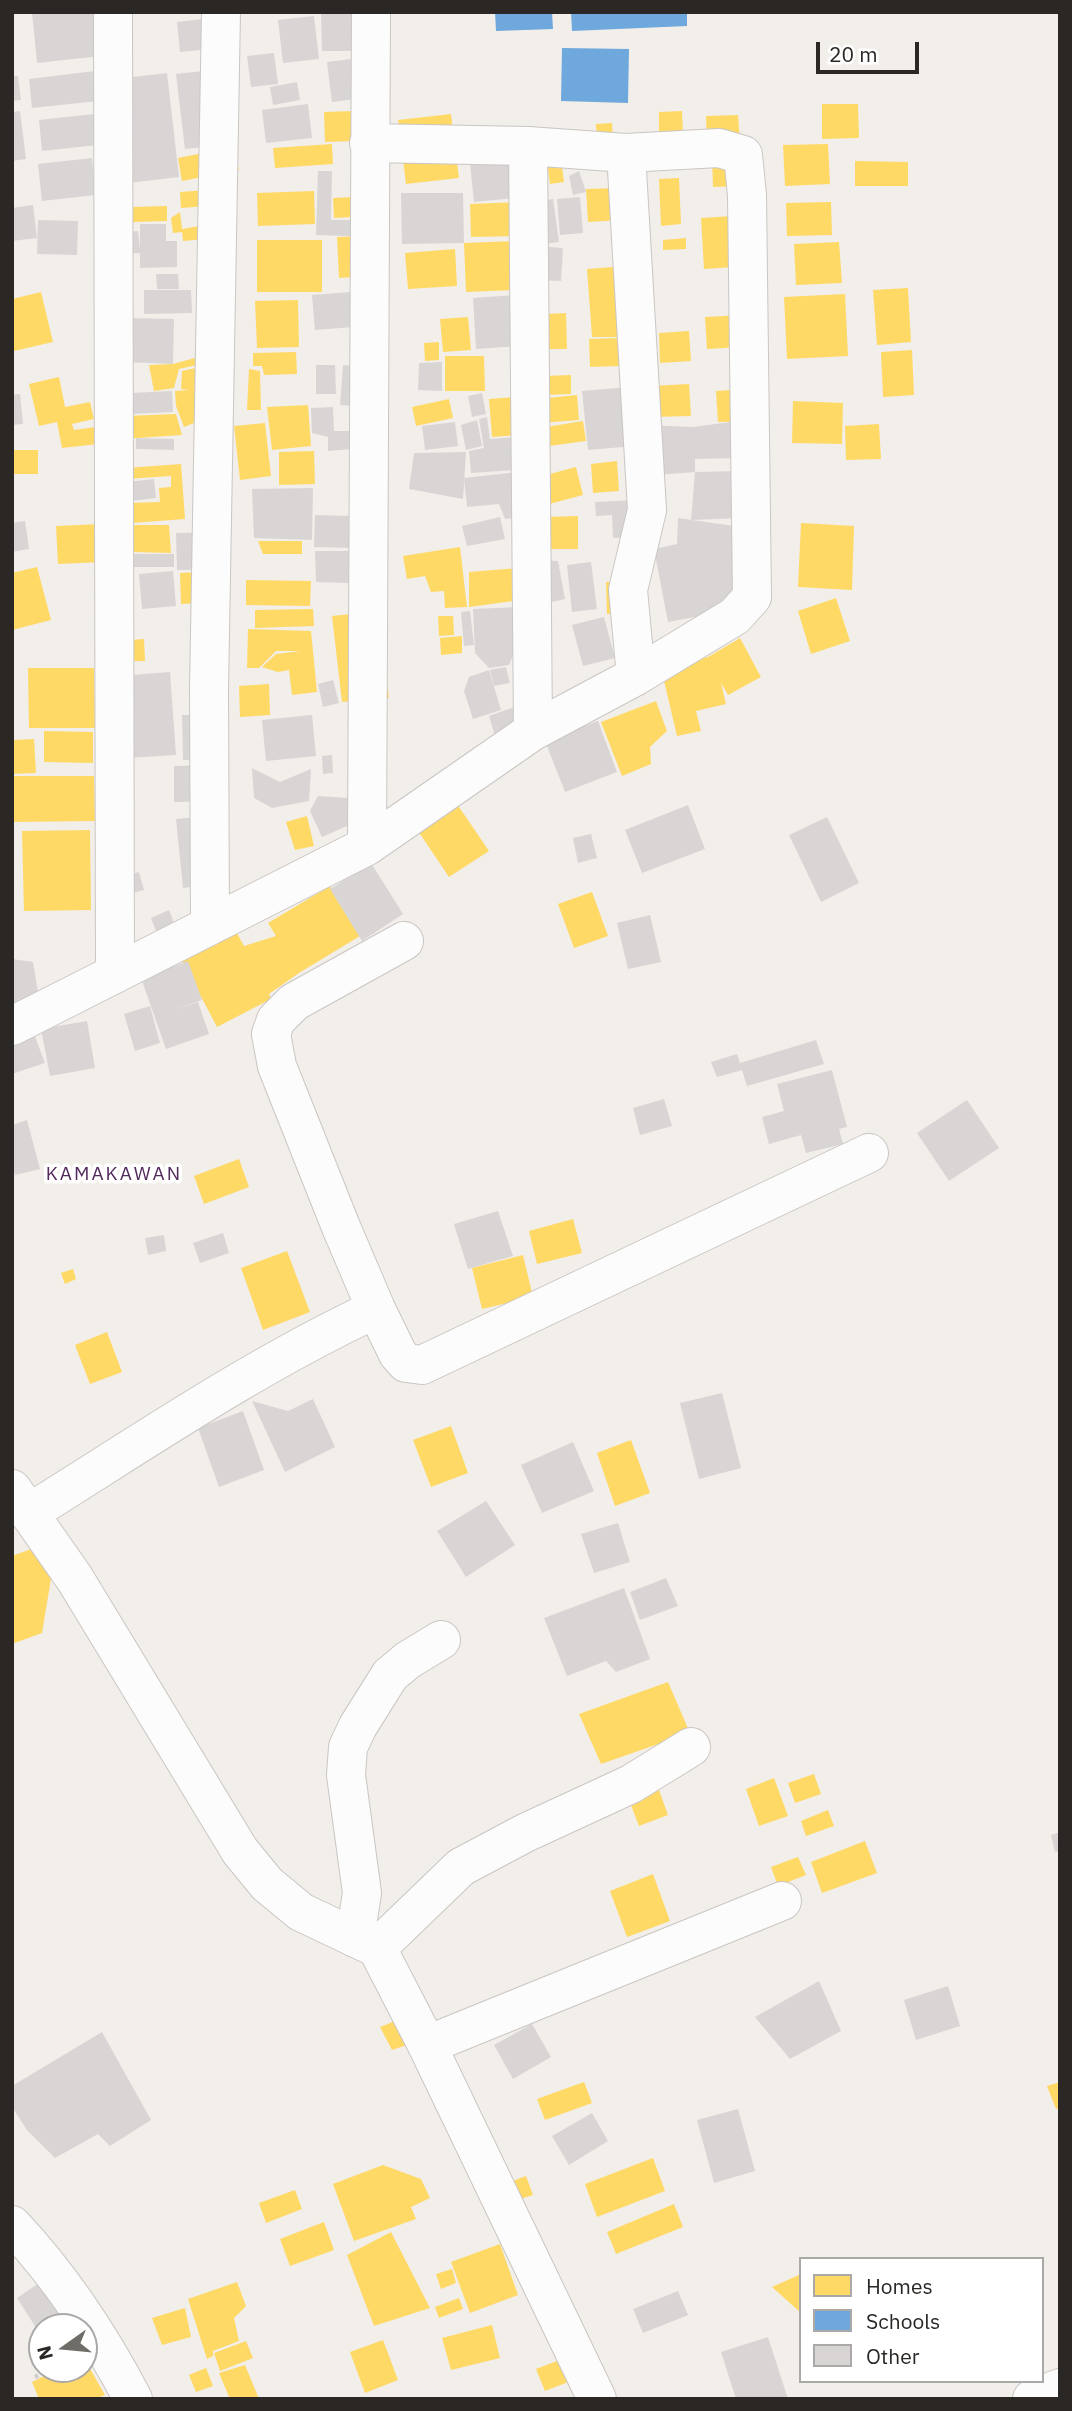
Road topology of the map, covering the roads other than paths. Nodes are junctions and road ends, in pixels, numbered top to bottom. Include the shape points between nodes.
1 (113, 12) edge
2 (221, 12) edge
3 (371, 12) edge
4 (369, 143) junction
5 (528, 146) junction
6 (626, 153) junction
7 (636, 676) junction
8 (533, 731) junction
9 (367, 846) junction
10 (209, 925) junction
11 (404, 941) dead end
12 (115, 974) junction
13 (12, 1026) edge
14 (869, 1153) dead end
15 (376, 1309) junction
16 (20, 1501) edge
17 (441, 1640) dead end
18 (691, 1747) dead end
19 (782, 1901) dead end
20 (366, 1943) junction
21 (427, 2045) junction
22 (12, 2225) edge
23 (1060, 2388) edge
24 (133, 2399) edge
25 (597, 2399) edge
26 (1032, 2399) edge

1 - 12 street
2 - 10 street
3 - 4 street
4 - 5 street
4 - 9 street
5 - 6 street
5 - 8 street
6 - 7 street via 647,510 628,590
6 - 7 street via 735,150 743,155 747,195 752,597 735,616
7 - 8 street
8 - 9 street
9 - 10 street
10 - 12 street
11 - 15 street via 294,1002 276,1020 271,1034 277,1066
12 - 13 street
14 - 15 street via 422,1365 406,1363 398,1354
15 - 16 street via 316,1337
16 - 20 street via 75,1579 240,1851 267,1884 301,1912
17 - 20 street via 390,1675 348,1747 346,1775
18 - 20 street via 631,1784 461,1867
19 - 21 street
20 - 21 street
21 - 25 street
22 - 24 street via 66,2289 103,2343
23 - 26 street

